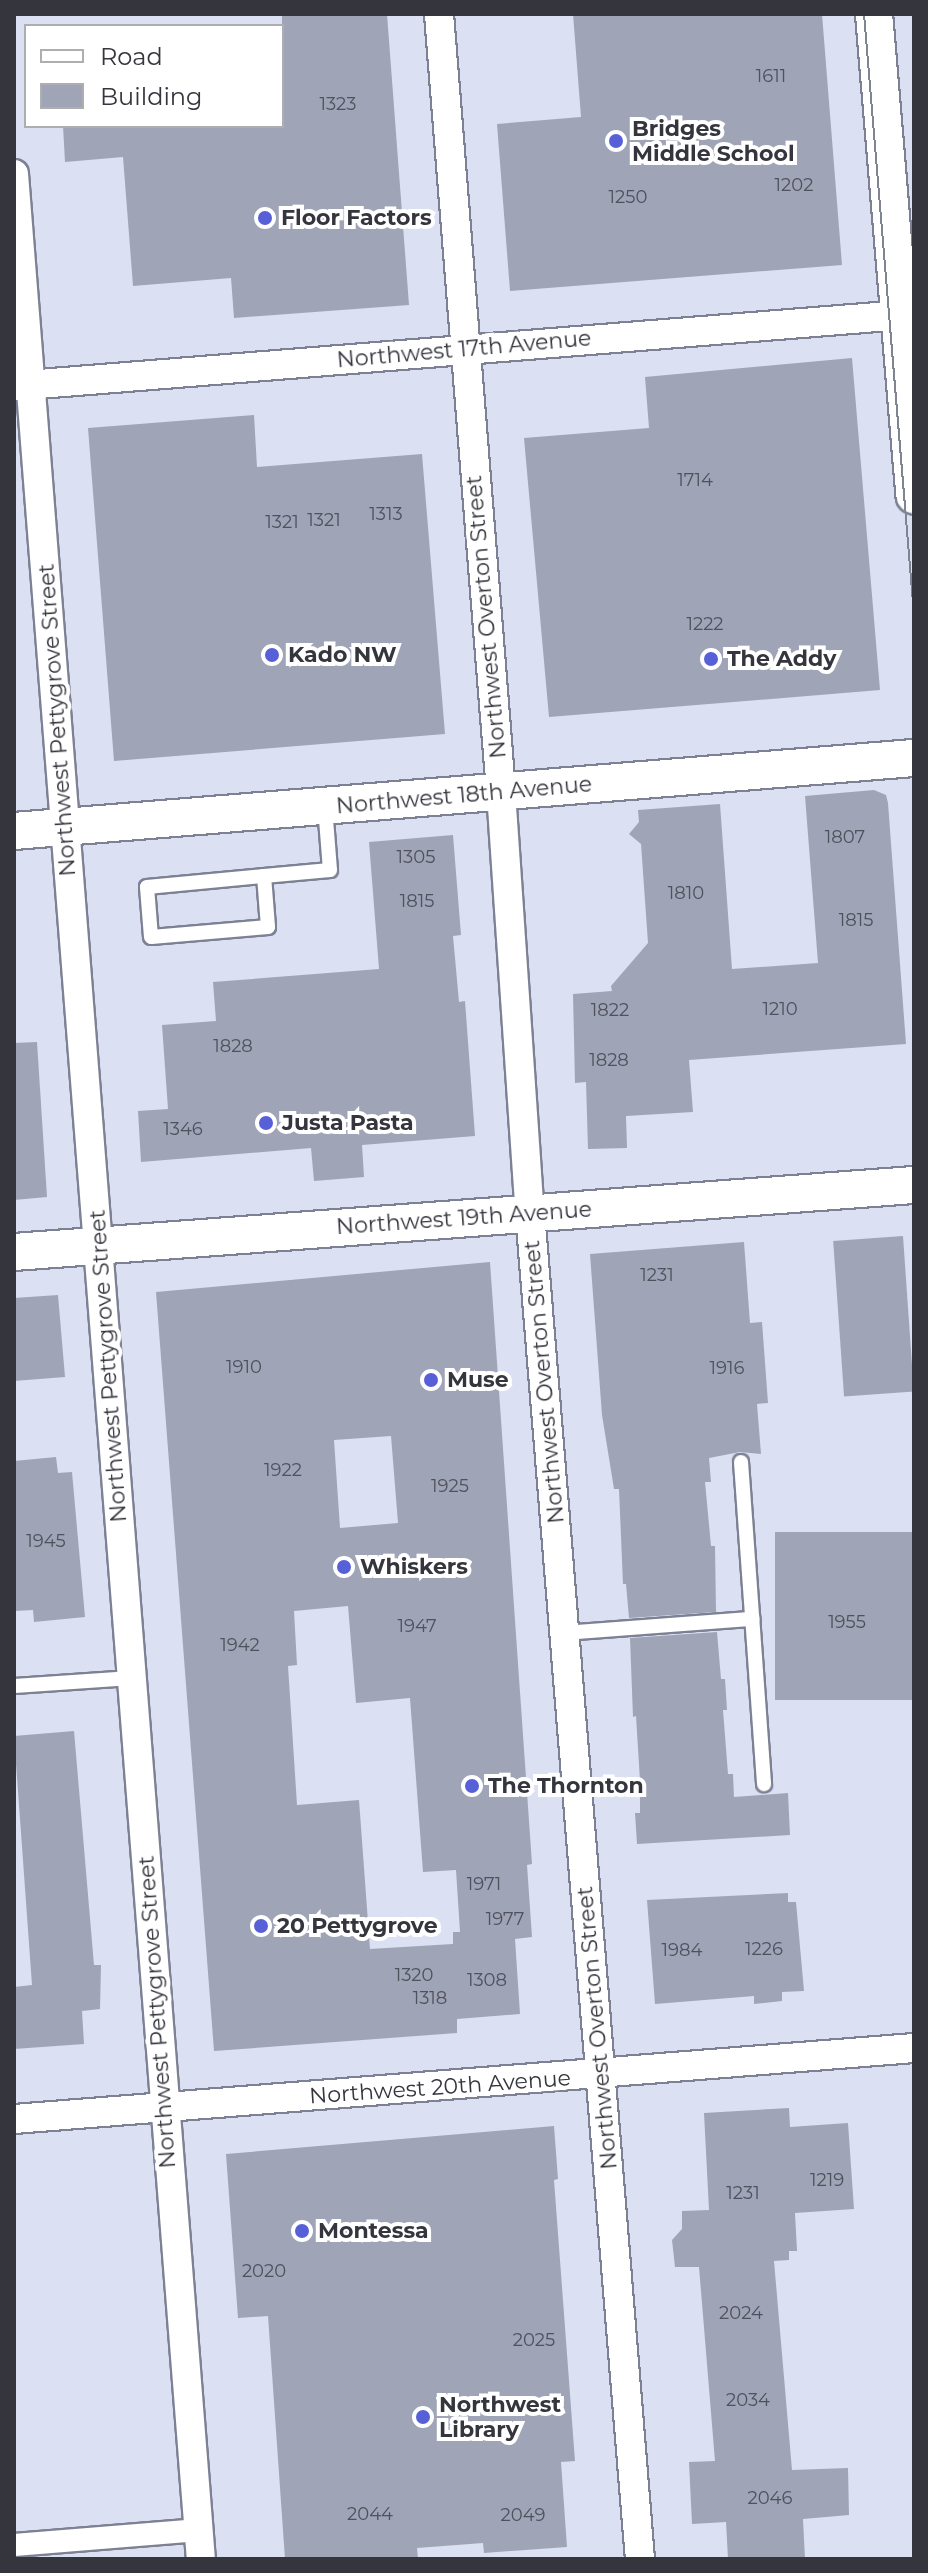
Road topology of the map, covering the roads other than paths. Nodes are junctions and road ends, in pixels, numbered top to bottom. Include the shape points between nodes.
1 (439, 14) edge
2 (874, 14) edge
3 (14, 174) edge
4 (907, 314) edge
5 (464, 349) junction
6 (23, 385) edge
7 (914, 495) edge
8 (914, 758) edge
9 (501, 792) junction
10 (325, 806) junction
11 (64, 827) junction
12 (14, 831) edge
13 (264, 876) junction
14 (914, 1185) edge
15 (530, 1213) junction
16 (99, 1246) junction
17 (14, 1252) edge
18 (741, 1462) dead end
19 (752, 1619) junction
20 (564, 1633) junction
21 (132, 1678) junction
22 (14, 1686) edge
23 (764, 1784) dead end
24 (914, 2048) edge
25 (602, 2075) junction
26 (164, 2108) junction
27 (14, 2119) edge
28 (199, 2530) junction
29 (14, 2545) edge
30 (201, 2559) edge
31 (640, 2559) edge

1 - 5 street, Northwest Overton Street
2 - 4 street
3 - 6 street, Northwest Pettygrove Street
4 - 5 street, Northwest 17th Avenue
4 - 7 street
5 - 6 street, Northwest 17th Avenue
5 - 9 street, Northwest Overton Street
6 - 11 street, Northwest Pettygrove Street
8 - 9 street, Northwest 18th Avenue
9 - 10 street, Northwest 18th Avenue
9 - 15 street, Northwest Overton Street
10 - 11 street, Northwest 18th Avenue
10 - 13 lane via 330,870
11 - 12 street, Northwest 18th Avenue
11 - 16 street, Northwest Pettygrove Street
13 - 13 lane via 147,887 151,937 268,927
14 - 15 street, Northwest 19th Avenue
15 - 16 street, Northwest 19th Avenue
15 - 20 street, Northwest Overton Street
16 - 17 street, Northwest 19th Avenue
16 - 21 street, Northwest Pettygrove Street
18 - 19 lane
19 - 20 lane
19 - 23 lane
20 - 25 street, Northwest Overton Street
21 - 22 lane
21 - 26 street, Northwest Pettygrove Street
24 - 25 street, Northwest 20th Avenue
25 - 26 street, Northwest 20th Avenue
25 - 31 street, Northwest Overton Street
26 - 27 street, Northwest 20th Avenue
26 - 28 street, Northwest Pettygrove Street
28 - 29 street
28 - 30 street, Northwest Pettygrove Street

